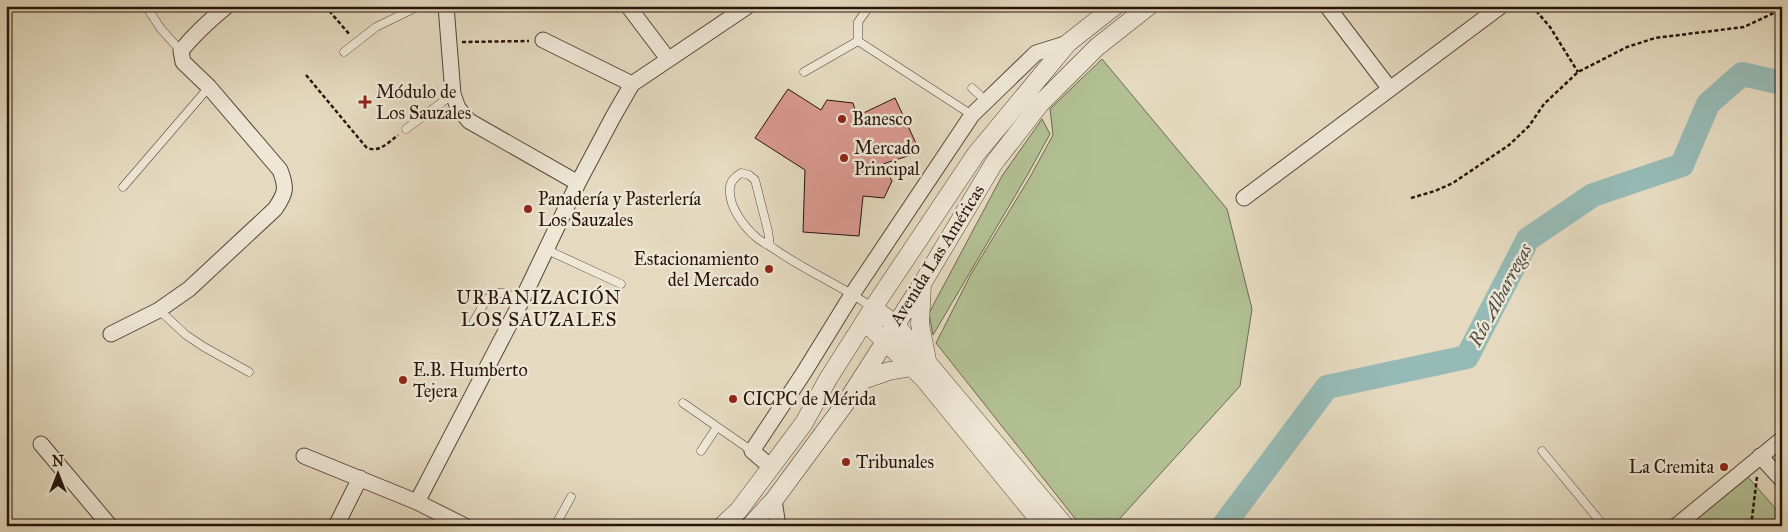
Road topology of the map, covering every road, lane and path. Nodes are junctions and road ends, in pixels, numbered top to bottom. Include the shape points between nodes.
1 (146, 6) edge
2 (227, 6) edge
3 (324, 6) edge
4 (419, 6) edge
5 (446, 6) edge
6 (628, 6) edge
7 (748, 6) edge
8 (1115, 6) edge
9 (1149, 6) edge
10 (1327, 6) edge
11 (1501, 6) edge
12 (1532, 6) edge
13 (1782, 9) edge
14 (866, 11) dead end
15 (543, 40) joint
16 (356, 41) junction
17 (858, 41) junction
18 (450, 43) junction
19 (1068, 43) junction
20 (182, 51) junction
21 (344, 52) dead end
22 (668, 60) junction
23 (804, 72) dead end
24 (1578, 72) junction
25 (306, 75) dead end
26 (632, 84) junction
27 (209, 88) junction
28 (972, 88) dead end
29 (1390, 89) junction
30 (452, 94) junction
31 (986, 101) junction
32 (972, 115) junction
33 (406, 129) joint
34 (960, 134) junction
35 (980, 150) junction
36 (578, 182) junction
37 (123, 187) dead end
38 (1244, 198) dead end
39 (1411, 198) dead end
40 (770, 246) junction
41 (546, 249) junction
42 (621, 284) dead end
43 (922, 284) junction
44 (853, 293) junction
45 (522, 300) junction
46 (160, 310) junction
47 (869, 315) junction
48 (474, 321) dead end
49 (895, 324) junction
50 (111, 334) dead end
51 (886, 341) junction
52 (924, 368) junction
53 (249, 372) dead end
54 (803, 374) junction
55 (860, 381) junction
56 (824, 387) junction
57 (683, 403) dead end
58 (717, 426) junction
59 (1782, 438) edge
60 (41, 444) dead end
61 (701, 451) dead end
62 (752, 451) junction
63 (1542, 451) dead end
64 (304, 456) dead end
65 (1760, 456) junction
66 (771, 466) junction
67 (360, 478) junction
68 (1782, 480) edge
69 (571, 497) dead end
70 (774, 500) junction
71 (417, 502) junction
72 (110, 526) edge
73 (336, 526) edge
74 (465, 526) edge
75 (555, 526) edge
76 (722, 526) edge
77 (750, 526) edge
78 (778, 526) edge
79 (1044, 526) edge
80 (1065, 526) edge
81 (1604, 526) edge
82 (1676, 526) edge
83 (1750, 526) edge

1 - 20 lane via 161,29
2 - 20 street via 199,30
3 - 16 path
4 - 16 lane via 376,27
5 - 18 street
6 - 22 street
7 - 22 street
8 - 19 street, Avenida Las Américas
9 - 43 street, Avenida Las Américas via 1097,47 1040,104 994,163
10 - 29 street
11 - 29 street
12 - 24 path via 1550,27
13 - 24 path via 1744,27 1655,38 1627,47
14 - 17 lane via 858,22
15 - 18 path
15 - 26 street
16 - 21 lane
17 - 23 lane
17 - 32 lane
18 - 30 street
19 - 31 street via 1036,53
19 - 35 street, Avenida Las Américas
20 - 27 street via 183,62
22 - 26 street
24 - 39 path via 1544,104 1529,126 1509,145 1452,182
25 - 33 path via 366,147 379,149
26 - 36 street
27 - 37 lane
27 - 46 street via 280,170 285,183 284,196 276,209 189,289
28 - 31 lane
29 - 38 street
30 - 33 lane
30 - 36 street via 469,121
31 - 32 street
32 - 34 street
34 - 35 street
34 - 44 street
35 - 47 street, Avenida Las Américas
36 - 41 street
40 - 40 lane via 755,180 741,173 733,179 730,188 737,214 758,239
40 - 44 lane
41 - 42 lane
41 - 45 street
43 - 49 street, Avenida Las Américas
43 - 52 street via 920,324
44 - 47 lane
44 - 54 street
45 - 48 lane via 497,292 488,296
45 - 71 street
46 - 50 street
46 - 53 lane via 186,335
47 - 49 street
47 - 51 street
47 - 56 street, Avenida Las Américas
49 - 51 street, Avenida Las Américas
49 - 52 street
51 - 52 street
51 - 55 street, Avenida Las Américas
52 - 55 street via 890,371
52 - 79 street
52 - 80 street
54 - 56 street
54 - 62 street
55 - 70 street, Avenida Las Américas
56 - 66 street, Avenida Las Américas via 804,423
57 - 58 lane
58 - 61 lane
58 - 62 lane
59 - 65 street
60 - 72 street
62 - 66 street
63 - 81 lane
64 - 67 street
65 - 68 street
65 - 82 street
65 - 83 path
66 - 76 street, Avenida Las Américas via 739,510
67 - 71 street
67 - 73 street
69 - 75 lane
70 - 77 street, Avenida Las Américas
70 - 78 street
71 - 74 street

